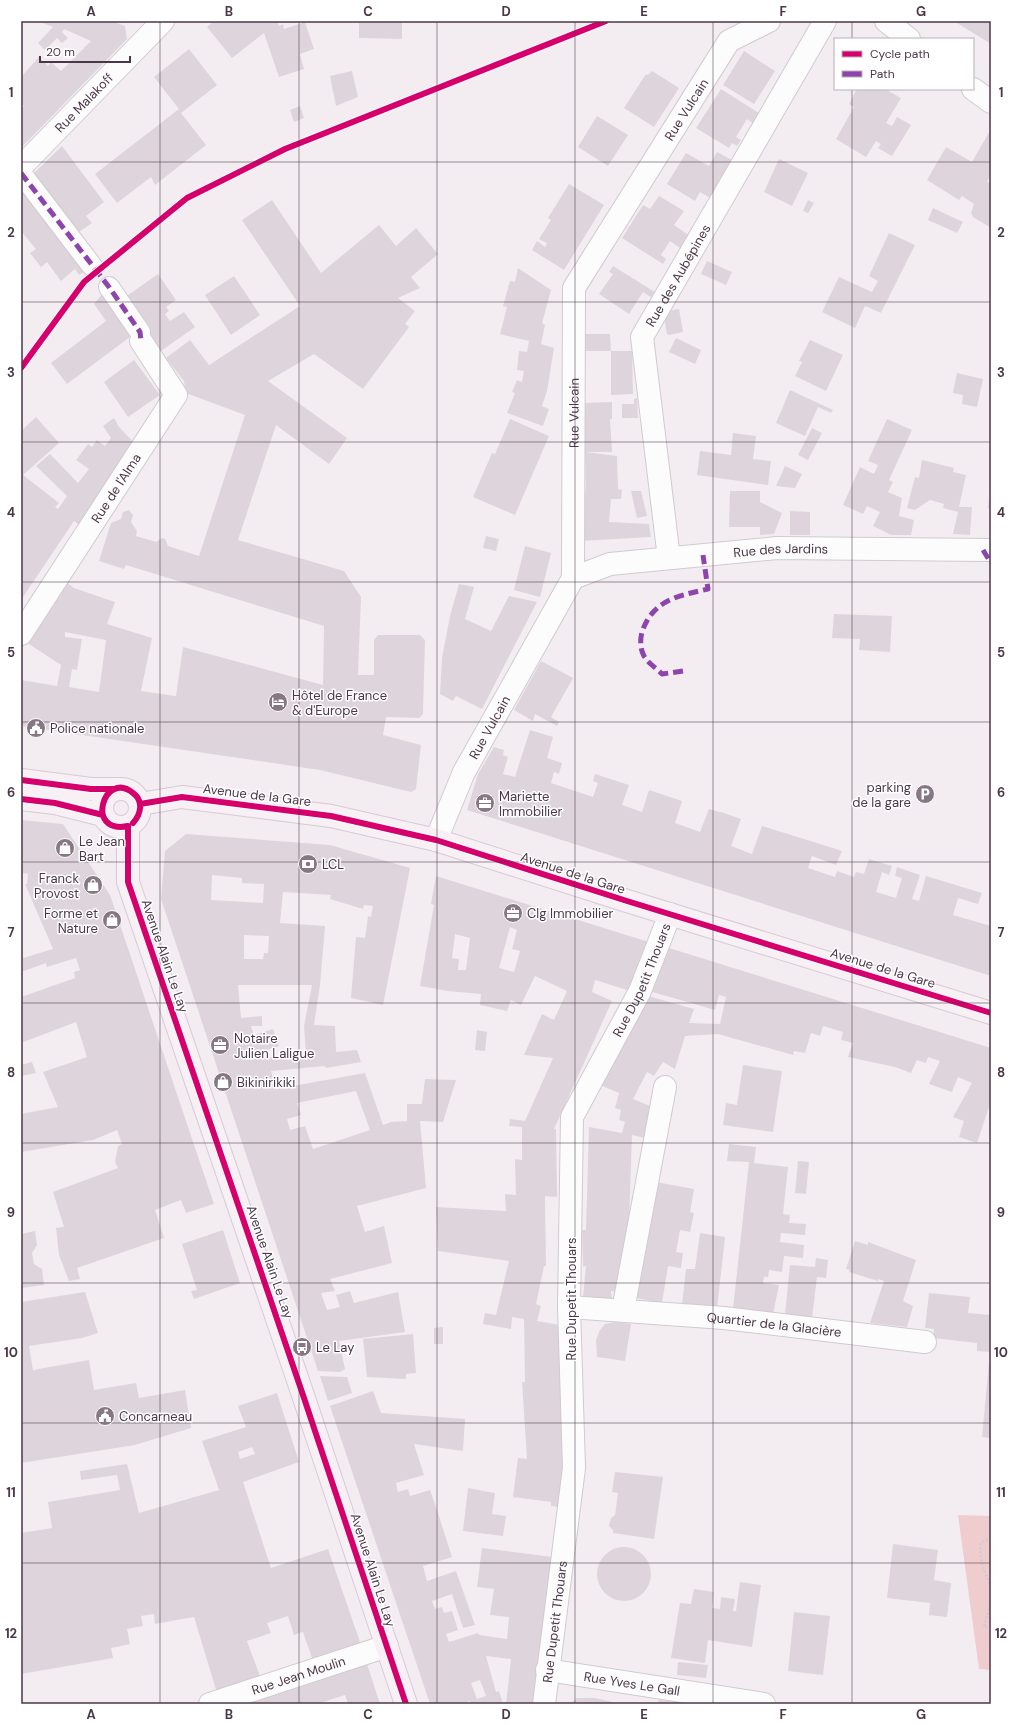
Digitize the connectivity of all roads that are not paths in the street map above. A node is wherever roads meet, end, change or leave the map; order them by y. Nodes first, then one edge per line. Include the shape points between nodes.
1 (163, 21) edge
2 (769, 21) edge
3 (825, 21) edge
4 (886, 21) edge
5 (908, 38) edge
6 (974, 90) edge
7 (991, 102) edge
8 (21, 167) edge
9 (21, 173) edge
10 (92, 266) dead end
11 (110, 287) dead end
12 (141, 337) joint
13 (991, 550) edge
14 (669, 558) junction
15 (573, 578) junction
16 (21, 634) edge
17 (21, 780) edge
18 (119, 788) junction
19 (21, 799) edge
20 (140, 804) junction
21 (103, 815) junction
22 (128, 826) junction
23 (436, 840) junction
24 (670, 914) junction
25 (991, 1013) edge
26 (665, 1087) dead end
27 (569, 1307) junction
28 (623, 1310) junction
29 (924, 1342) dead end
30 (387, 1646) junction
31 (547, 1670) junction
32 (210, 1704) edge
33 (406, 1704) edge
34 (544, 1704) edge
35 (764, 1704) edge

1 - 8 street, Rue Malakoff
2 - 15 street, Rue Vulcain via 729,40 574,288
3 - 14 street, Rue des Aubépines via 642,337
4 - 5 street
6 - 7 street
9 - 10 street
11 - 12 street
12 - 16 street, Rue de l'Alma via 176,395
13 - 14 street, Rue des Jardins via 777,548
14 - 15 street, Rue des Jardins via 610,564
15 - 23 street, Rue Vulcain via 464,772
17 - 18 main road via 91,789
18 - 20 main road via 130,790
18 - 21 main road via 104,798
19 - 21 main road via 55,803
20 - 22 main road via 138,817
20 - 23 main road, Avenue de la Gare via 182,797 331,816
21 - 22 main road via 110,824
22 - 30 main road, Avenue Alain Le Lay via 128,882
23 - 24 main road, Avenue de la Gare
24 - 25 main road, Avenue de la Gare
24 - 27 street, Rue Dupetit Thouars via 640,991 572,1117
26 - 28 street
27 - 28 street, Quartier de la Glacière
27 - 31 street, Rue Dupetit Thouars via 574,1468
28 - 29 street, Quartier de la Glacière via 724,1318
30 - 32 street, Rue Jean Moulin
30 - 33 main road, Avenue Alain Le Lay
31 - 34 street, Rue Dupetit Thouars
31 - 35 street, Rue Yves Le Gall

